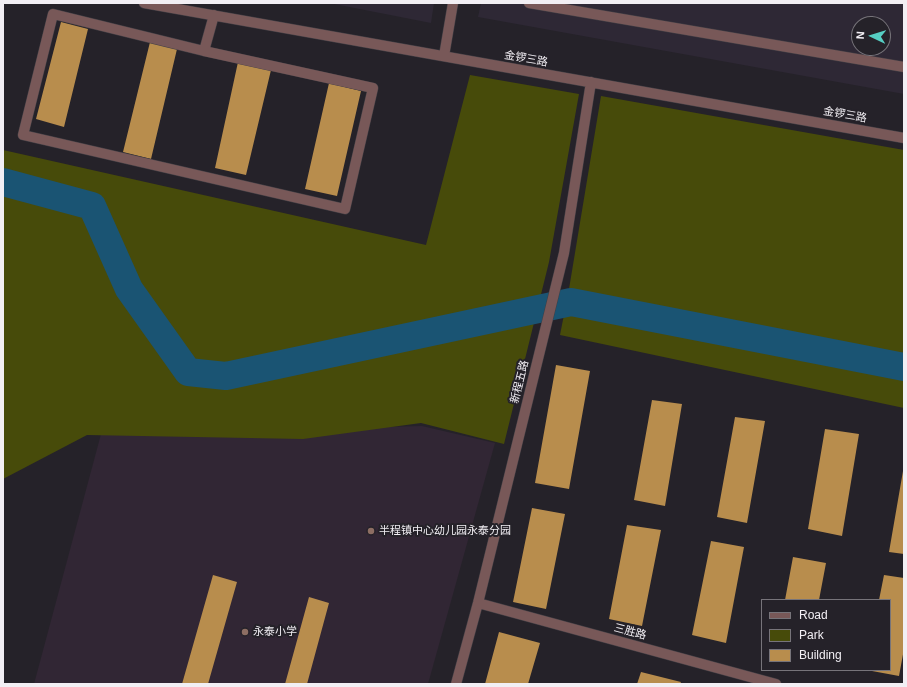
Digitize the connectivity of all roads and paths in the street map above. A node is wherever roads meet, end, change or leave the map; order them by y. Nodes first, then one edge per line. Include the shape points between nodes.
1 (144, 3) edge
2 (454, 3) edge
3 (529, 3) edge
4 (214, 15) junction
5 (204, 51) junction
6 (444, 56) junction
7 (904, 68) edge
8 (591, 82) junction
9 (904, 138) edge
10 (478, 603) junction
11 (456, 684) edge
12 (776, 684) edge

1 - 4 street, 金锣三路
2 - 6 street
3 - 7 street
4 - 5 street
4 - 6 street, 金锣三路
5 - 5 street via 53,14 23,135 345,209 373,88
6 - 8 street, 金锣三路
8 - 9 street, 金锣三路
8 - 10 street, 新程五路 via 564,253
10 - 11 street, 新程五路
10 - 12 street, 三胜路

